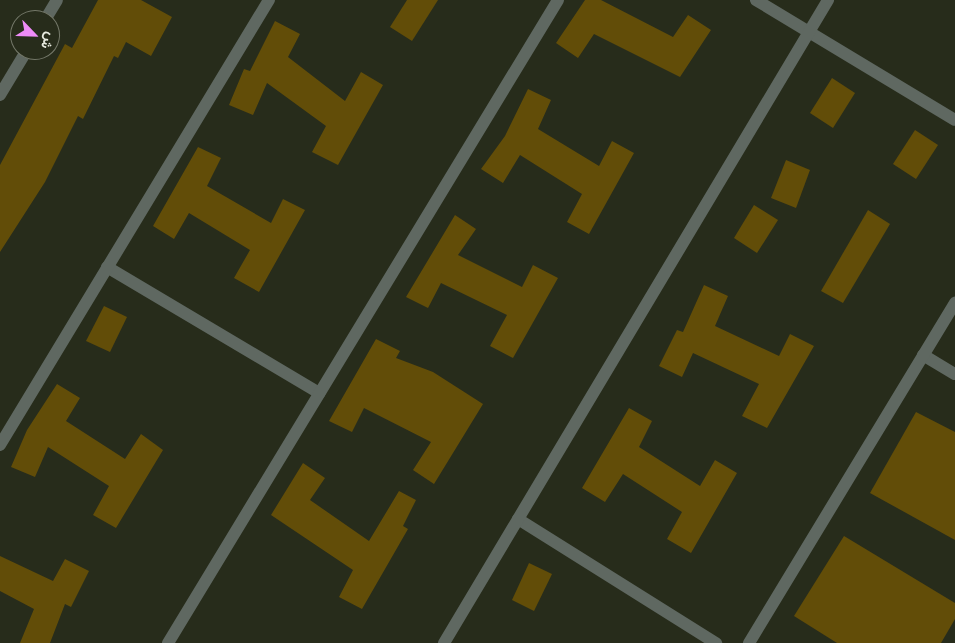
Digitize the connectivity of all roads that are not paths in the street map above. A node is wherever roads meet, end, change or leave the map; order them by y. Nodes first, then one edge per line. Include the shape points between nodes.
1 (268, 0) edge
2 (558, 0) edge
3 (756, 0) edge
4 (828, 0) edge
5 (809, 32) junction
6 (21, 60) edge
7 (0, 95) edge
8 (955, 120) edge
9 (107, 267) junction
10 (955, 303) edge
11 (924, 355) junction
12 (955, 374) edge
13 (320, 393) junction
14 (0, 446) edge
15 (518, 519) junction
16 (168, 643) edge
17 (444, 643) edge
18 (716, 643) edge
19 (750, 643) edge

1 - 9 street
2 - 13 street
3 - 5 street
4 - 5 street
5 - 8 street
5 - 15 street
6 - 7 street
9 - 13 street
9 - 14 street
10 - 11 street
11 - 12 street
11 - 19 street
13 - 16 street
15 - 17 street
15 - 18 street

